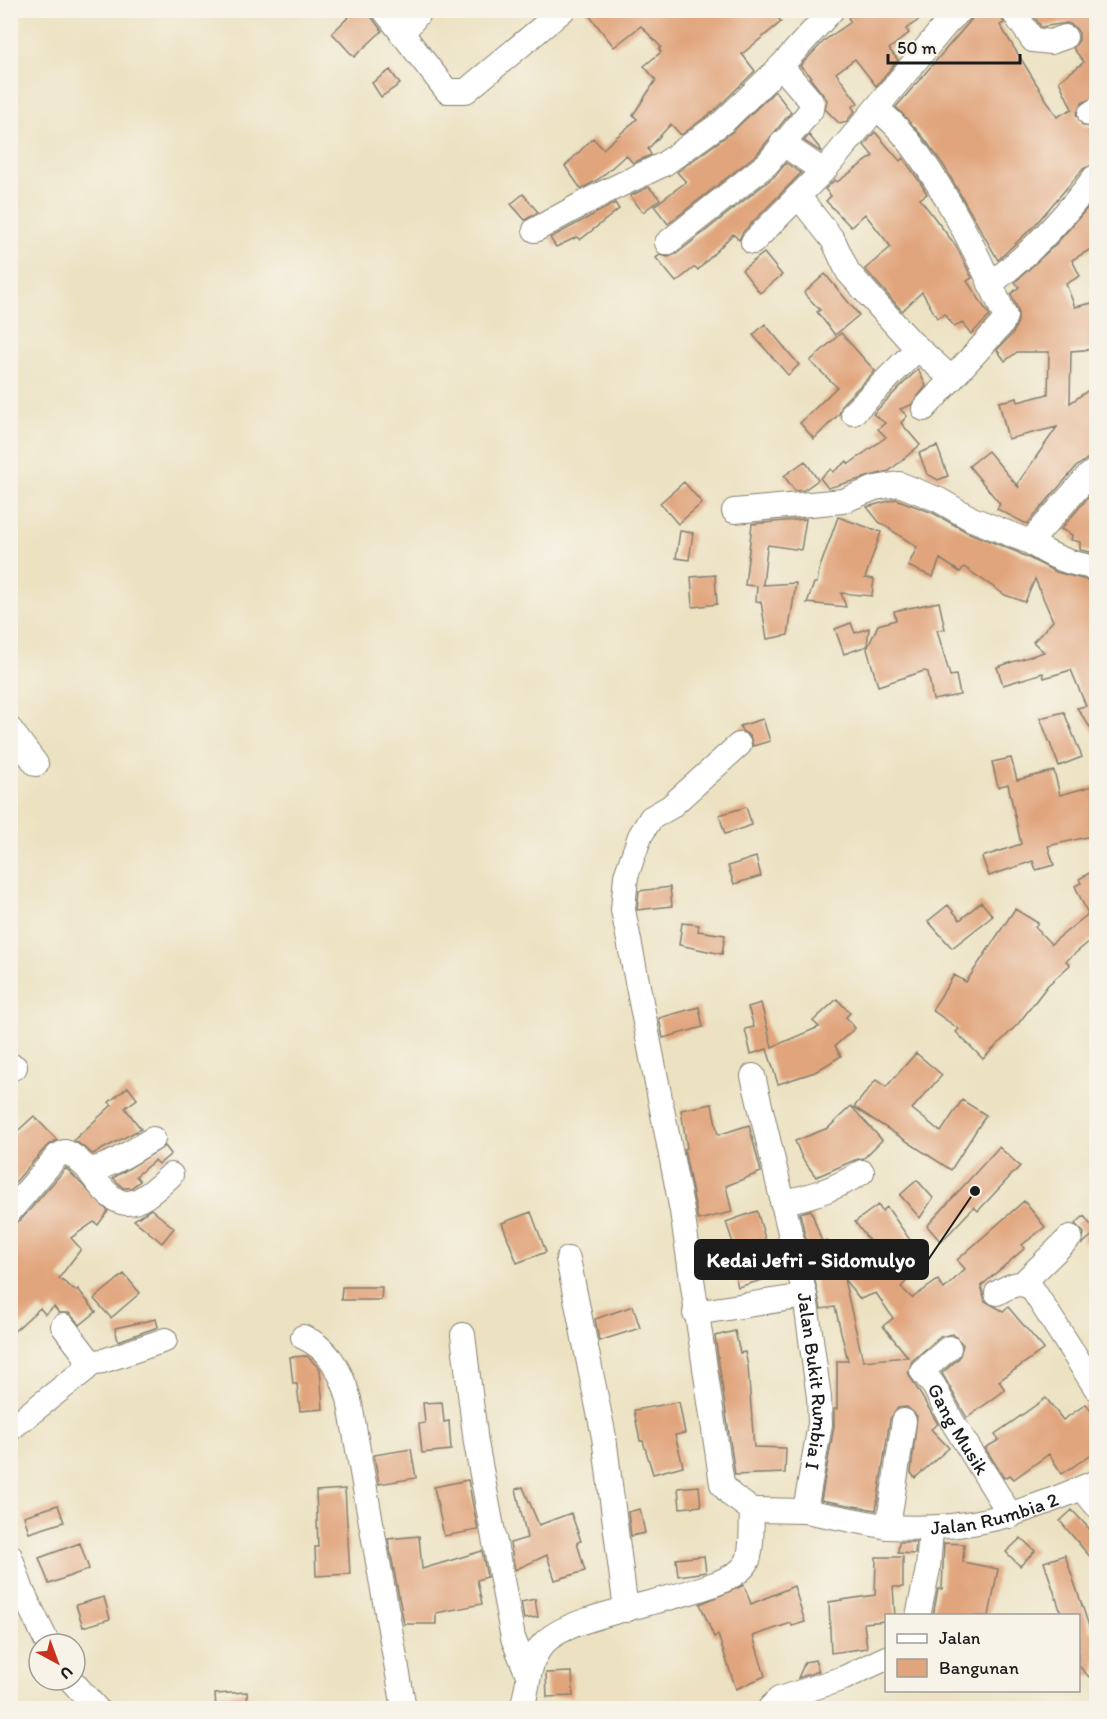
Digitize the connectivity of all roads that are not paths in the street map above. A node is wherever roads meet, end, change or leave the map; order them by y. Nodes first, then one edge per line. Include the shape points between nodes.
1 (384, 10) edge
2 (421, 10) edge
3 (563, 10) edge
4 (832, 10) edge
5 (961, 10) edge
6 (1012, 10) edge
7 (402, 34) junction
8 (1065, 37) dead end
9 (781, 66) junction
10 (876, 109) junction
11 (782, 143) junction
12 (823, 171) junction
13 (1094, 178) dead end
14 (798, 196) junction
15 (535, 230) dead end
16 (753, 242) dead end
17 (667, 243) dead end
18 (990, 284) junction
19 (918, 348) junction
20 (952, 379) junction
21 (924, 409) dead end
22 (853, 413) dead end
23 (1096, 470) edge
24 (734, 511) dead end
25 (1030, 542) junction
26 (1096, 567) edge
27 (10, 729) edge
28 (739, 745) dead end
29 (36, 764) dead end
30 (753, 1076) dead end
31 (153, 1139) dead end
32 (87, 1168) junction
33 (862, 1172) dead end
34 (171, 1175) dead end
35 (782, 1202) junction
36 (10, 1211) edge
37 (1070, 1237) dead end
38 (568, 1259) dead end
39 (1023, 1283) junction
40 (996, 1293) dead end
41 (805, 1296) junction
42 (695, 1313) junction
43 (63, 1326) dead end
44 (463, 1335) dead end
45 (303, 1338) dead end
46 (165, 1340) dead end
47 (949, 1348) dead end
48 (87, 1364) junction
49 (1096, 1388) edge
50 (903, 1421) dead end
51 (10, 1429) edge
52 (1092, 1492) edge
53 (752, 1510) junction
54 (805, 1511) junction
55 (1011, 1516) junction
56 (888, 1527) junction
57 (931, 1530) junction
58 (10, 1556) edge
59 (626, 1610) junction
60 (918, 1614) edge
61 (42, 1632) edge
62 (885, 1658) edge
63 (528, 1675) junction
64 (82, 1692) edge
65 (96, 1708) edge
66 (404, 1708) edge
67 (522, 1708) edge
68 (770, 1708) edge

1 - 7 street
2 - 7 street
3 - 7 street via 495,70 457,93 447,91
4 - 9 street
5 - 10 street
6 - 8 street via 1033,40 1051,42
9 - 11 street via 811,101 812,110
9 - 15 street via 724,121 664,164
10 - 12 street
10 - 18 street via 888,117 936,180
11 - 12 street
11 - 17 street via 767,164
12 - 14 street
13 - 18 street via 1070,210 1013,267
14 - 16 street
14 - 19 street via 833,240 848,272
18 - 20 street via 1005,316 1002,324
19 - 20 street
19 - 22 street
20 - 21 street
23 - 25 street
24 - 25 street via 843,501 875,488 899,484
25 - 26 street via 1079,566
27 - 29 street
28 - 42 street via 670,807 651,818 626,876 623,910 682,1211
30 - 35 street, Jalan Bukit Rumbia I
31 - 32 street via 100,1169
32 - 34 street via 101,1189 119,1203 133,1203 150,1196
32 - 36 street via 64,1152
33 - 35 street via 814,1195
35 - 41 street, Jalan Bukit Rumbia I
37 - 39 street
38 - 59 street via 604,1437
39 - 40 street
39 - 49 street via 1031,1287
41 - 42 street
41 - 54 street, Jalan Bukit Rumbia I via 820,1425
42 - 53 street via 722,1484
43 - 48 street via 86,1356
44 - 63 street via 477,1443 513,1638
45 - 66 street via 315,1342 329,1357 350,1399
46 - 48 street
47 - 55 street, Gang Musik via 922,1371
48 - 51 street via 86,1369
50 - 56 street
52 - 55 street, Jalan Rumbia 2
53 - 54 street, Jalan Rumbia 2
53 - 59 street via 748,1559 741,1571 668,1599
54 - 56 street, Jalan Rumbia 2
55 - 57 street, Jalan Rumbia 2
56 - 57 street, Jalan Rumbia 2
57 - 60 street
58 - 61 street
59 - 63 street via 558,1631 542,1645
62 - 68 street via 844,1678 779,1699
63 - 67 street
64 - 65 street

